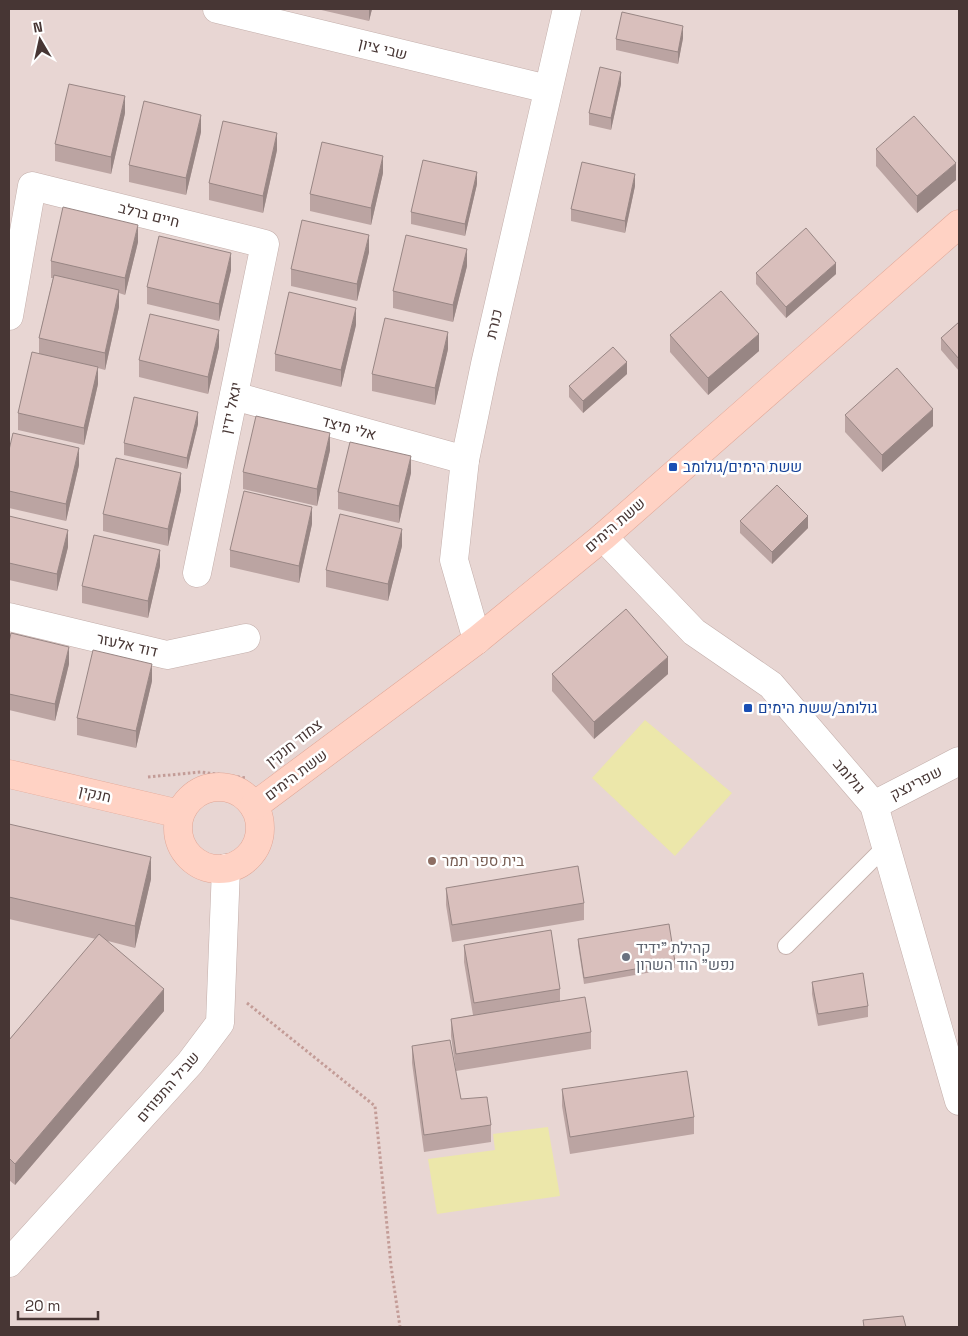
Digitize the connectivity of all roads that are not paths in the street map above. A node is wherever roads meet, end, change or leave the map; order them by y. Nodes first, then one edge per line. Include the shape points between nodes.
1 (217, 9) edge
2 (567, 9) edge
3 (548, 90) junction
4 (959, 224) edge
5 (265, 244) joint
6 (9, 316) edge
7 (234, 396) junction
8 (465, 460) junction
9 (602, 537) junction
10 (197, 573) dead end
11 (9, 617) edge
12 (246, 638) dead end
13 (477, 640) junction
14 (959, 761) edge
15 (9, 774) edge
16 (874, 805) junction
17 (254, 806) junction
18 (180, 814) junction
19 (886, 846) junction
20 (226, 868) junction
21 (786, 946) dead end
22 (959, 1101) edge
23 (9, 1263) edge

1 - 3 street, שבי ציון
2 - 3 street, כנרת
3 - 8 street, כנרת
4 - 9 street, ששת הימים
5 - 6 street, חיים ברלב via 32,186
5 - 7 street, יגאל ידין
7 - 8 street, אלי מיצד
7 - 10 street, יגאל ידין
8 - 13 street, כנרת via 454,560
9 - 13 street, ששת הימים
9 - 16 street, גולומב via 694,632 771,685
11 - 12 street, דוד אלעזר via 167,655
13 - 17 street, ששת הימים
14 - 16 street, שפרינצק
15 - 18 street, חנקין
16 - 19 street, גולומב
17 - 18 street via 232,789 214,787 189,799
17 - 20 street via 260,829 257,843 251,854 240,863
18 - 20 street via 180,842 187,853 197,863 211,868
19 - 21 lane
19 - 22 street, גולומב
20 - 23 street, שביל התפוזים via 220,1023 195,1057

